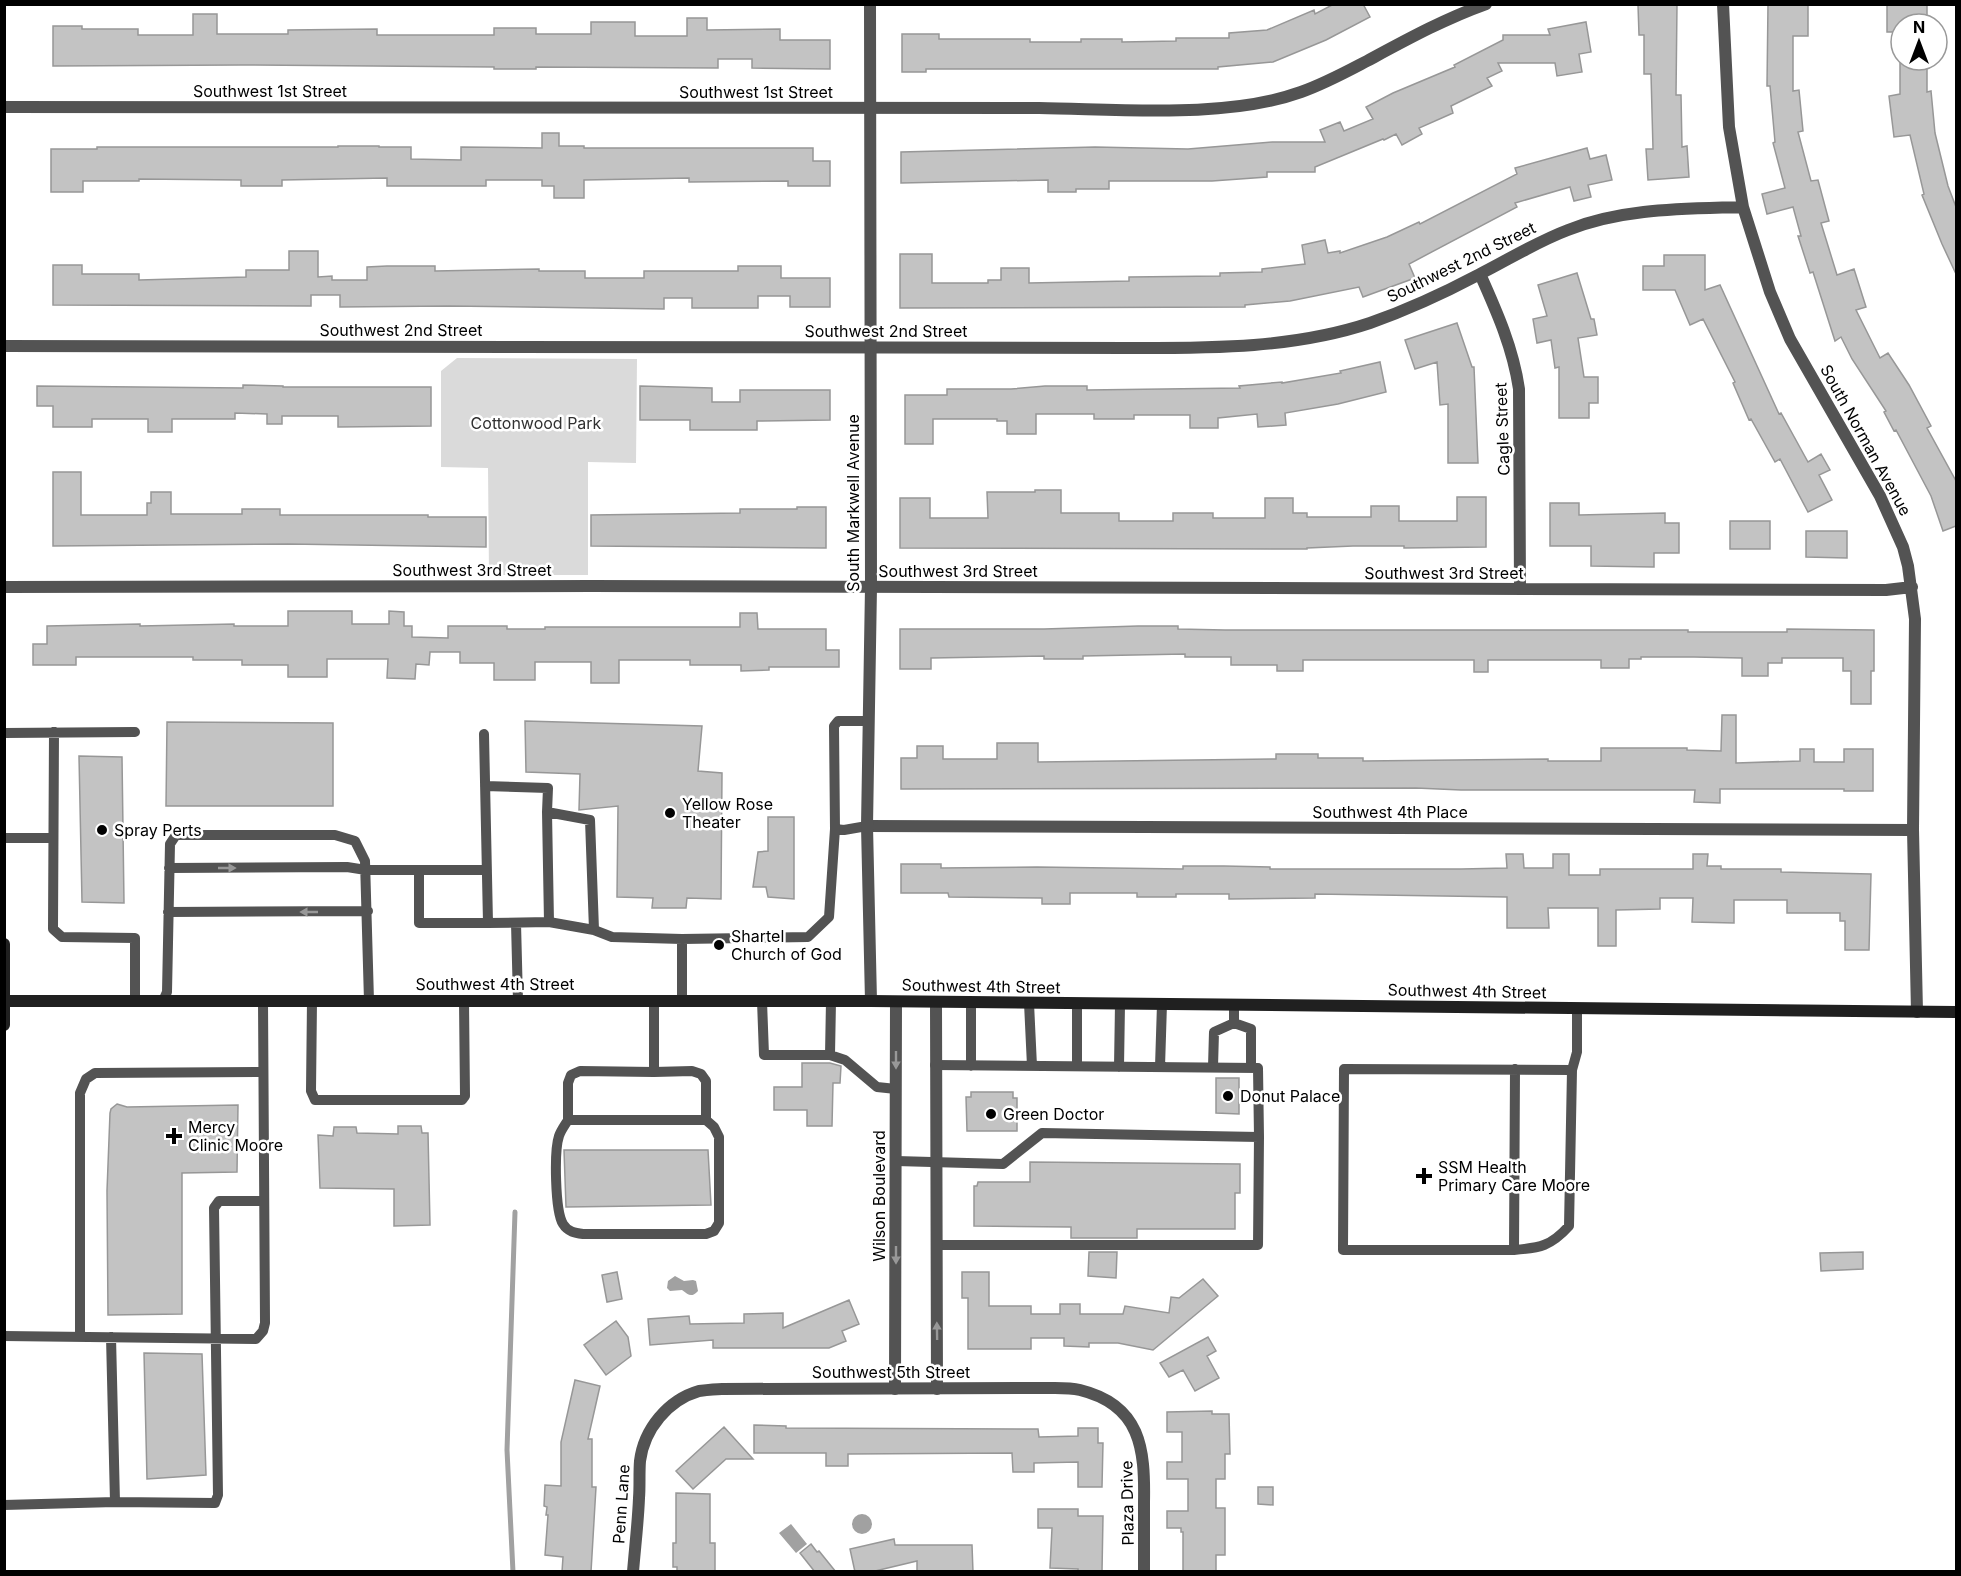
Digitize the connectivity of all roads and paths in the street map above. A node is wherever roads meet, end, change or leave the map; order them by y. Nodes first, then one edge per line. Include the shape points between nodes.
1 (870, 4) edge
2 (1486, 4) edge
3 (1723, 4) edge
4 (4, 107) edge
5 (869, 109) junction
6 (1743, 207) junction
7 (1480, 274) junction
8 (4, 346) edge
9 (869, 348) junction
10 (4, 587) edge
11 (871, 587) junction
12 (1912, 587) junction
13 (1520, 589) junction
14 (869, 721) junction
15 (54, 732) junction
16 (135, 732) dead end
17 (4, 733) edge
18 (484, 734) dead end
19 (485, 786) junction
20 (547, 812) junction
21 (867, 826) junction
22 (835, 830) junction
23 (1913, 830) junction
24 (4, 838) edge
25 (54, 838) junction
26 (169, 868) junction
27 (366, 870) junction
28 (419, 870) junction
29 (487, 870) junction
30 (368, 911) junction
31 (168, 912) junction
32 (549, 922) junction
33 (488, 923) junction
34 (516, 923) junction
35 (594, 930) junction
36 (682, 939) junction
37 (4, 944) edge
38 (135, 1000) junction
39 (163, 1000) junction
40 (263, 1000) junction
41 (312, 1000) junction
42 (369, 1000) junction
43 (464, 1000) junction
44 (5, 1001) edge
45 (518, 1001) junction
46 (654, 1001) junction
47 (682, 1001) junction
48 (762, 1001) junction
49 (831, 1001) junction
50 (871, 1001) junction
51 (896, 1002) junction
52 (936, 1002) junction
53 (971, 1002) junction
54 (1029, 1003) junction
55 (1077, 1004) junction
56 (1120, 1004) junction
57 (1162, 1004) junction
58 (1234, 1005) junction
59 (1577, 1009) junction
60 (1917, 1012) junction
61 (1956, 1012) edge
62 (1234, 1023) junction
63 (4, 1025) edge
64 (830, 1055) junction
65 (935, 1065) junction
66 (971, 1065) junction
67 (1032, 1066) junction
68 (1077, 1066) junction
69 (1119, 1067) junction
70 (1160, 1067) junction
71 (1213, 1067) junction
72 (1251, 1068) junction
73 (1515, 1070) junction
74 (1572, 1070) junction
75 (263, 1072) junction
76 (654, 1072) junction
77 (896, 1089) junction
78 (568, 1120) junction
79 (706, 1120) junction
80 (1259, 1137) junction
81 (896, 1161) junction
82 (935, 1161) junction
83 (264, 1201) junction
84 (936, 1245) junction
85 (1514, 1250) junction
86 (4, 1336) edge
87 (80, 1337) junction
88 (111, 1337) junction
89 (215, 1339) junction
90 (895, 1389) junction
91 (938, 1389) junction
92 (1116, 1407) joint
93 (667, 1409) joint
94 (115, 1502) junction
95 (4, 1504) edge
96 (633, 1572) edge
97 (1144, 1572) edge

1 - 5 street, South Markwell Avenue
2 - 5 street, Southwest 1st Street via 1329,80 1270,101 1167,110
3 - 6 street, South Norman Avenue via 1728,127
4 - 5 street, Southwest 1st Street
5 - 9 street, South Markwell Avenue
6 - 7 street, Southwest 2nd Street via 1667,209 1600,220 1531,246
6 - 12 street, South Norman Avenue via 1770,292 1790,339 1880,496 1903,547
7 - 9 street, Southwest 2nd Street via 1369,323 1282,342 1191,348
7 - 13 street, Cagle Street via 1505,332 1519,389
8 - 9 street, Southwest 2nd Street
9 - 11 street, South Markwell Avenue
10 - 11 street, Southwest 3rd Street
11 - 13 street, Southwest 3rd Street
11 - 14 street, South Markwell Avenue
12 - 13 street, Southwest 3rd Street
12 - 23 street, South Norman Avenue
14 - 21 street, South Markwell Avenue
14 - 22 lane via 835,722
15 - 16 lane
15 - 17 lane
15 - 25 lane
18 - 19 lane
19 - 20 lane via 548,788
19 - 29 lane
20 - 32 lane
20 - 35 lane via 590,819
21 - 22 lane
21 - 23 street, Southwest 4th Place
21 - 50 street, South Markwell Avenue
22 - 36 lane via 829,917 808,937
23 - 60 street, South Norman Avenue
24 - 25 lane
25 - 38 lane via 53,929 62,937 135,938
26 -> 27 lane
26 - 27 lane via 170,844 176,835 335,835 355,842
26 - 31 lane
27 - 28 lane
27 - 30 lane
28 - 29 lane
28 - 33 lane via 419,923
29 - 33 lane
30 -> 31 lane
30 - 42 lane
31 - 39 lane via 167,992
32 - 34 lane
32 - 35 lane
33 - 34 lane
34 - 45 lane
35 - 36 lane via 612,937
36 - 47 lane
37 - 44 main road
38 - 39 main road, Southwest 4th Street
38 - 44 main road, Southwest 4th Street
39 - 40 main road, Southwest 4th Street
40 - 41 main road, Southwest 4th Street
40 - 75 lane
41 - 42 main road, Southwest 4th Street
41 - 43 lane via 311,1091 315,1100 462,1100
42 - 43 main road, Southwest 4th Street
43 - 45 main road, Southwest 4th Street
44 - 63 main road
45 - 46 main road, Southwest 4th Street
46 - 47 main road, Southwest 4th Street
46 - 76 lane
47 - 48 main road, Southwest 4th Street
48 - 49 main road, Southwest 4th Street
48 - 64 lane via 764,1055
49 - 50 main road, Southwest 4th Street
49 - 64 lane
50 - 51 main road, Southwest 4th Street
51 - 52 main road, Southwest 4th Street
51 -> 77 street, Wilson Boulevard
52 - 53 main road, Southwest 4th Street
52 - 65 street
53 - 54 main road, Southwest 4th Street
53 - 66 lane
54 - 55 main road, Southwest 4th Street
54 - 67 lane
55 - 56 main road, Southwest 4th Street
55 - 68 lane
56 - 57 main road, Southwest 4th Street
56 - 69 lane
57 - 58 main road, Southwest 4th Street
57 - 70 lane
58 - 59 main road, Southwest 4th Street
58 - 62 lane
59 - 60 main road, Southwest 4th Street
59 - 74 lane via 1577,1052
60 - 61 main road, Southwest 4th Street
62 - 71 lane via 1214,1032
62 - 72 lane via 1251,1029
64 - 77 lane via 845,1060 877,1087
65 - 66 lane
65 - 82 street
66 - 67 lane
67 - 68 lane
68 - 69 lane
69 - 70 lane
70 - 71 lane
71 - 72 lane
72 - 80 lane via 1258,1068
73 - 74 lane
73 - 85 lane
73 - 85 lane via 1344,1070 1343,1250
74 - 85 lane via 1569,1226 1556,1240 1533,1249
75 - 83 lane
75 - 87 lane via 95,1073 86,1079 80,1093
76 - 78 lane via 580,1071 572,1075 568,1083
76 - 79 lane via 701,1074 706,1081
77 - 81 street, Wilson Boulevard
78 - 79 lane
78 - 79 lane via 557,1149 557,1208 571,1232 706,1234 719,1223 719,1137
80 - 82 lane via 1042,1133 1003,1164
80 - 84 lane via 1258,1245
81 - 82 lane
81 -> 90 street, Wilson Boulevard
82 - 84 street
83 - 89 lane via 263,1331 256,1339
83 - 89 lane via 219,1202 214,1208
91 -> 84 street
86 - 87 lane
87 - 88 lane
88 - 89 lane
88 - 94 lane
89 - 94 lane via 215,1503
90 - 91 street, Southwest 5th Street
90 - 93 street, Southwest 5th Street via 722,1389 700,1391
91 - 92 street, Southwest 5th Street via 1077,1389
92 - 97 street, Plaza Drive via 1125,1415 1142,1448
93 - 96 street, Penn Lane via 649,1434 640,1459
94 - 95 lane

